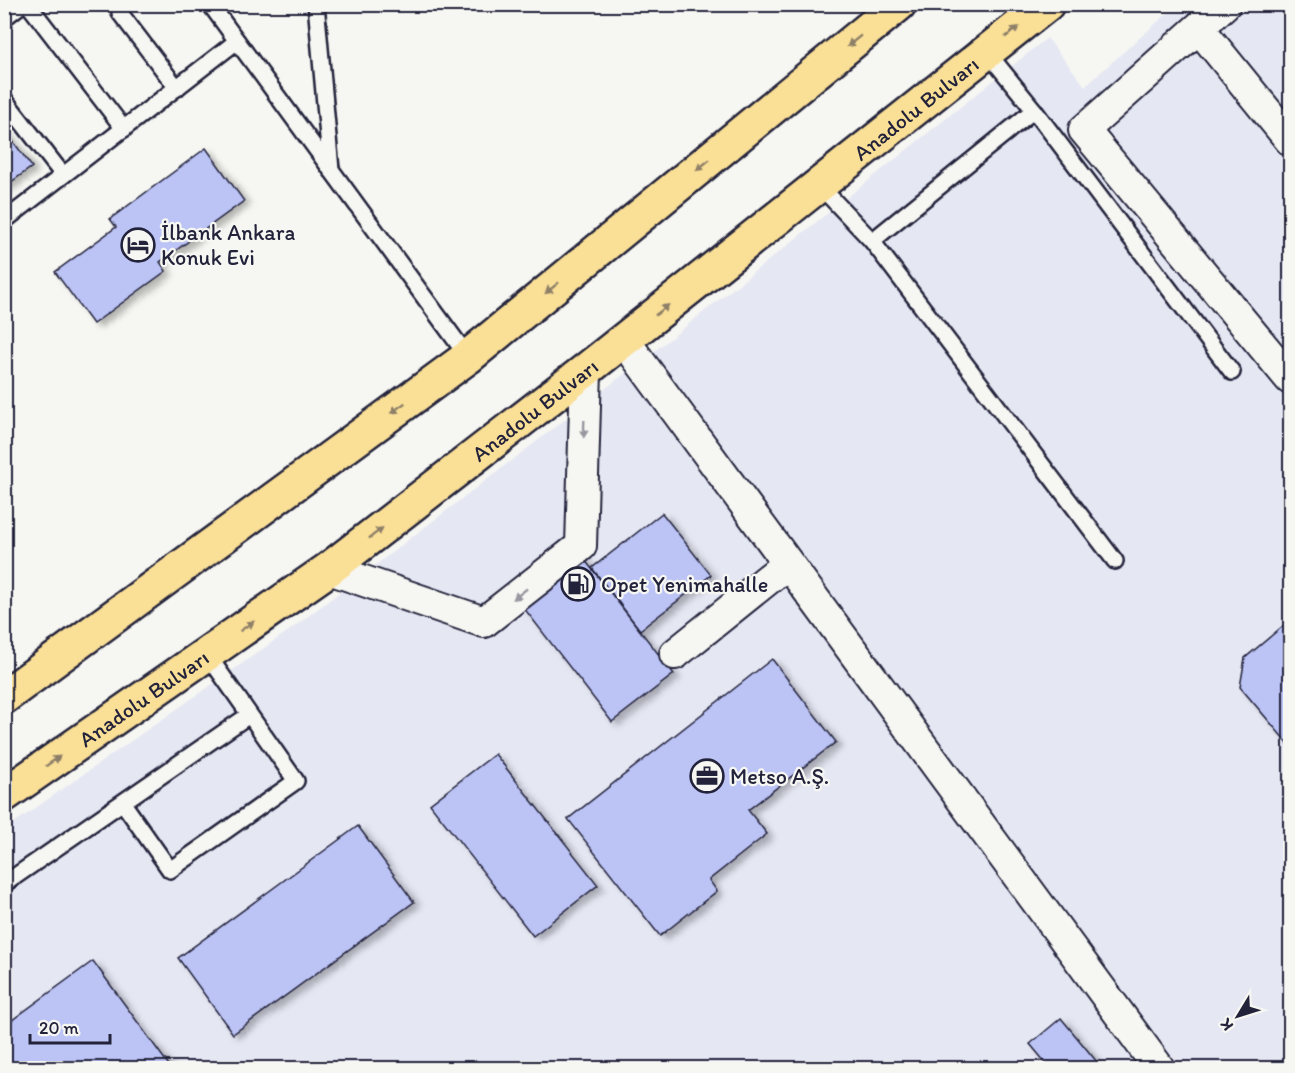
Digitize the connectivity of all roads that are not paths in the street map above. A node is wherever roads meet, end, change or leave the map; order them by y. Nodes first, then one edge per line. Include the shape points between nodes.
1 (22, 4) edge
2 (28, 4) edge
3 (210, 4) edge
4 (316, 4) edge
5 (899, 4) edge
6 (1047, 4) edge
7 (1225, 4) edge
8 (120, 13) dead end
9 (4, 18) edge
10 (1199, 28) junction
11 (237, 41) junction
12 (987, 52) junction
13 (177, 87) junction
14 (4, 99) edge
15 (1034, 110) junction
16 (124, 129) junction
17 (1290, 140) edge
18 (331, 170) junction
19 (63, 175) junction
20 (819, 185) junction
21 (4, 221) edge
22 (872, 241) junction
23 (624, 340) junction
24 (468, 357) junction
25 (585, 370) junction
26 (1232, 372) dead end
27 (1290, 379) edge
28 (1115, 561) dead end
29 (787, 564) junction
30 (329, 569) junction
31 (207, 654) junction
32 (675, 654) dead end
33 (4, 697) edge
34 (249, 715) junction
35 (4, 795) edge
36 (123, 803) junction
37 (4, 884) edge
38 (1159, 1068) edge

1 - 9 lane
2 - 16 lane
3 - 11 lane
4 - 18 lane
5 -> 24 main road
12 -> 6 main road, Anadolu Bulvarı
7 - 10 street
8 - 13 lane
10 - 17 street
10 - 27 street via 1084,130
11 - 13 lane
11 - 18 lane
12 - 15 lane
12 - 20 main road, Anadolu Bulvarı
13 - 16 lane
14 - 19 lane
15 - 22 lane
15 - 26 lane
16 - 19 lane
18 - 24 lane
19 - 21 lane
20 - 22 lane
23 -> 20 main road, Anadolu Bulvarı
22 - 28 lane
23 - 25 main road, Anadolu Bulvarı
23 - 29 street
24 -> 33 main road
30 -> 25 main road, Anadolu Bulvarı
25 -> 30 street via 581,546 484,622
29 - 32 street
29 - 38 street
31 -> 30 main road, Anadolu Bulvarı
31 - 34 lane
35 -> 31 main road, Anadolu Bulvarı
34 - 36 lane
34 - 36 lane via 296,781 170,870
36 - 37 lane

